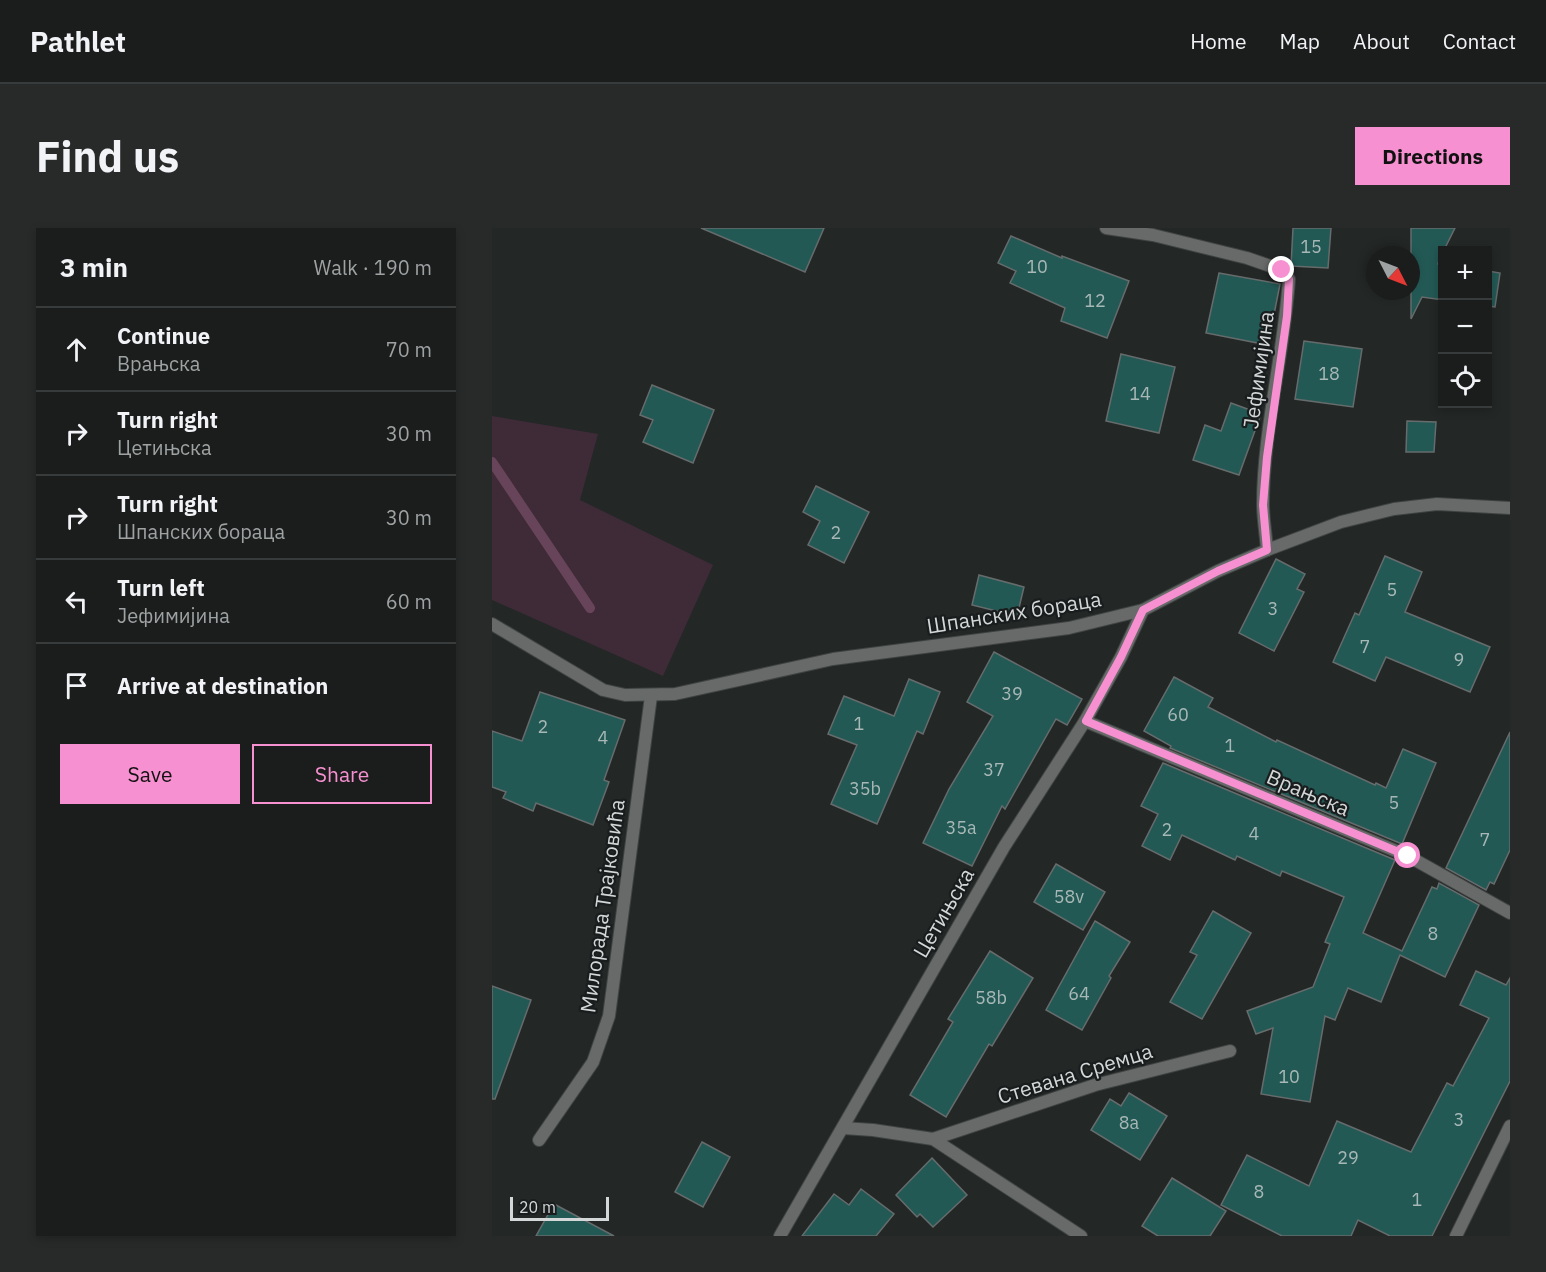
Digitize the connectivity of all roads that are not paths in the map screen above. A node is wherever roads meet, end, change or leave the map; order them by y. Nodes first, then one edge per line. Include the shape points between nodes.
1 (1106, 228) edge
2 (1510, 507) edge
3 (1267, 550) junction
4 (1143, 610) junction
5 (492, 624) edge
6 (651, 696) junction
7 (1086, 721) junction
8 (1510, 913) edge
9 (1230, 1051) dead end
10 (1510, 1126) edge
11 (843, 1128) junction
12 (933, 1139) junction
13 (539, 1140) dead end
14 (780, 1236) edge
15 (1081, 1236) edge
16 (1456, 1236) edge

1 - 3 street, Јефимијина via 1153,235 1246,258 1282,270 1289,279 1263,505
2 - 3 street, Шпанских бораца via 1437,504 1394,509 1341,522
3 - 4 street, Шпанских бораца
4 - 6 street, Шпанских бораца via 1069,628 833,659 726,685
4 - 7 street, Цетињска
5 - 6 street, Шпанских бораца via 603,690
6 - 13 street, Милорада Трајковића via 609,1016 593,1062
7 - 8 street, Врањска via 1408,856
7 - 11 street, Цетињска via 1004,847
9 - 12 street, Стевана Сремца via 1095,1085
10 - 16 street
11 - 12 street, Стевана Сремца
11 - 14 street, Цетињска
12 - 15 street, Стевана Сремца

